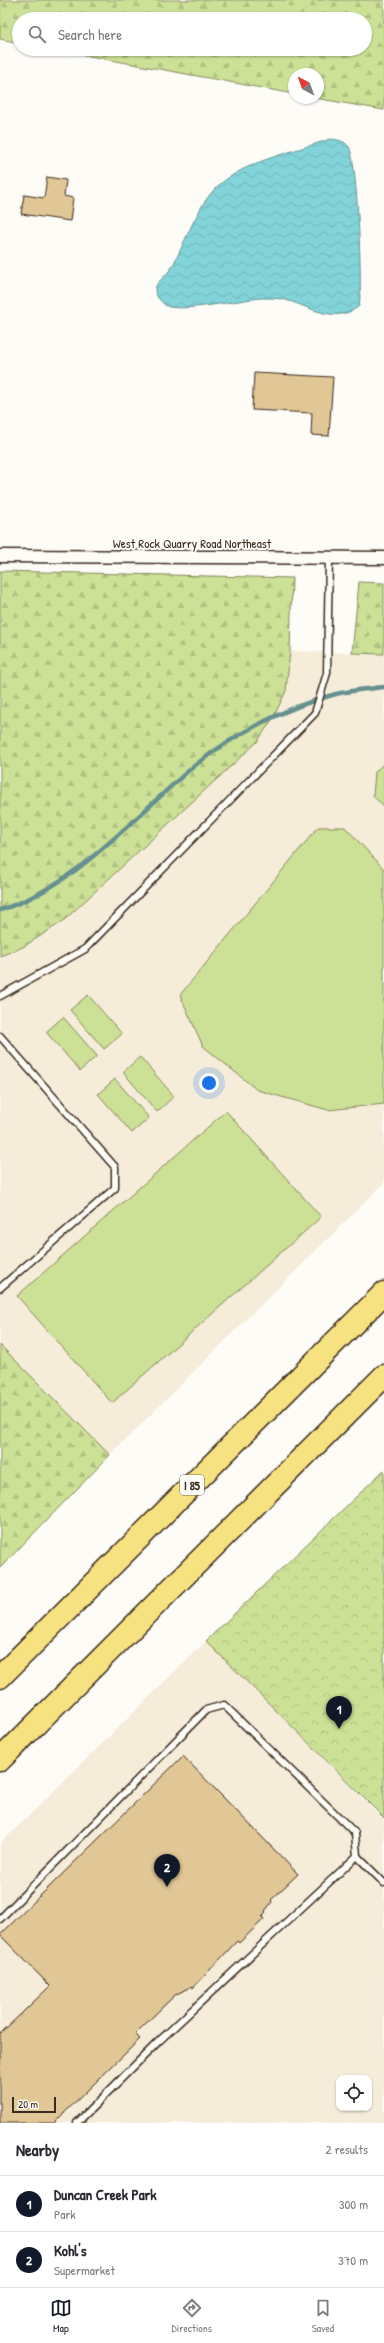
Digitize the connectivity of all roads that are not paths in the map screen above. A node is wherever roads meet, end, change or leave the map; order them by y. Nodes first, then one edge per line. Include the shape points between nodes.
1 (0, 556) edge
2 (330, 558) junction
3 (384, 558) edge
4 (0, 996) edge
5 (0, 1036) edge
6 (0, 1288) edge
7 (384, 1293) edge
8 (384, 1376) edge
9 (0, 1677) edge
10 (0, 1760) edge
11 (357, 1856) junction
12 (384, 1883) edge
13 (0, 1919) edge
14 (77, 2123) edge

1 - 2 street, West Rock Quarry Road Northeast
2 - 3 street, West Rock Quarry Road Northeast
2 - 4 lane via 327,673 315,713 85,948
5 - 6 lane via 115,1167 115,1188
7 - 9 highway, I 85
8 - 10 highway
11 - 12 lane
11 - 13 lane via 355,1833 224,1705 206,1710
11 - 14 lane via 158,2042

